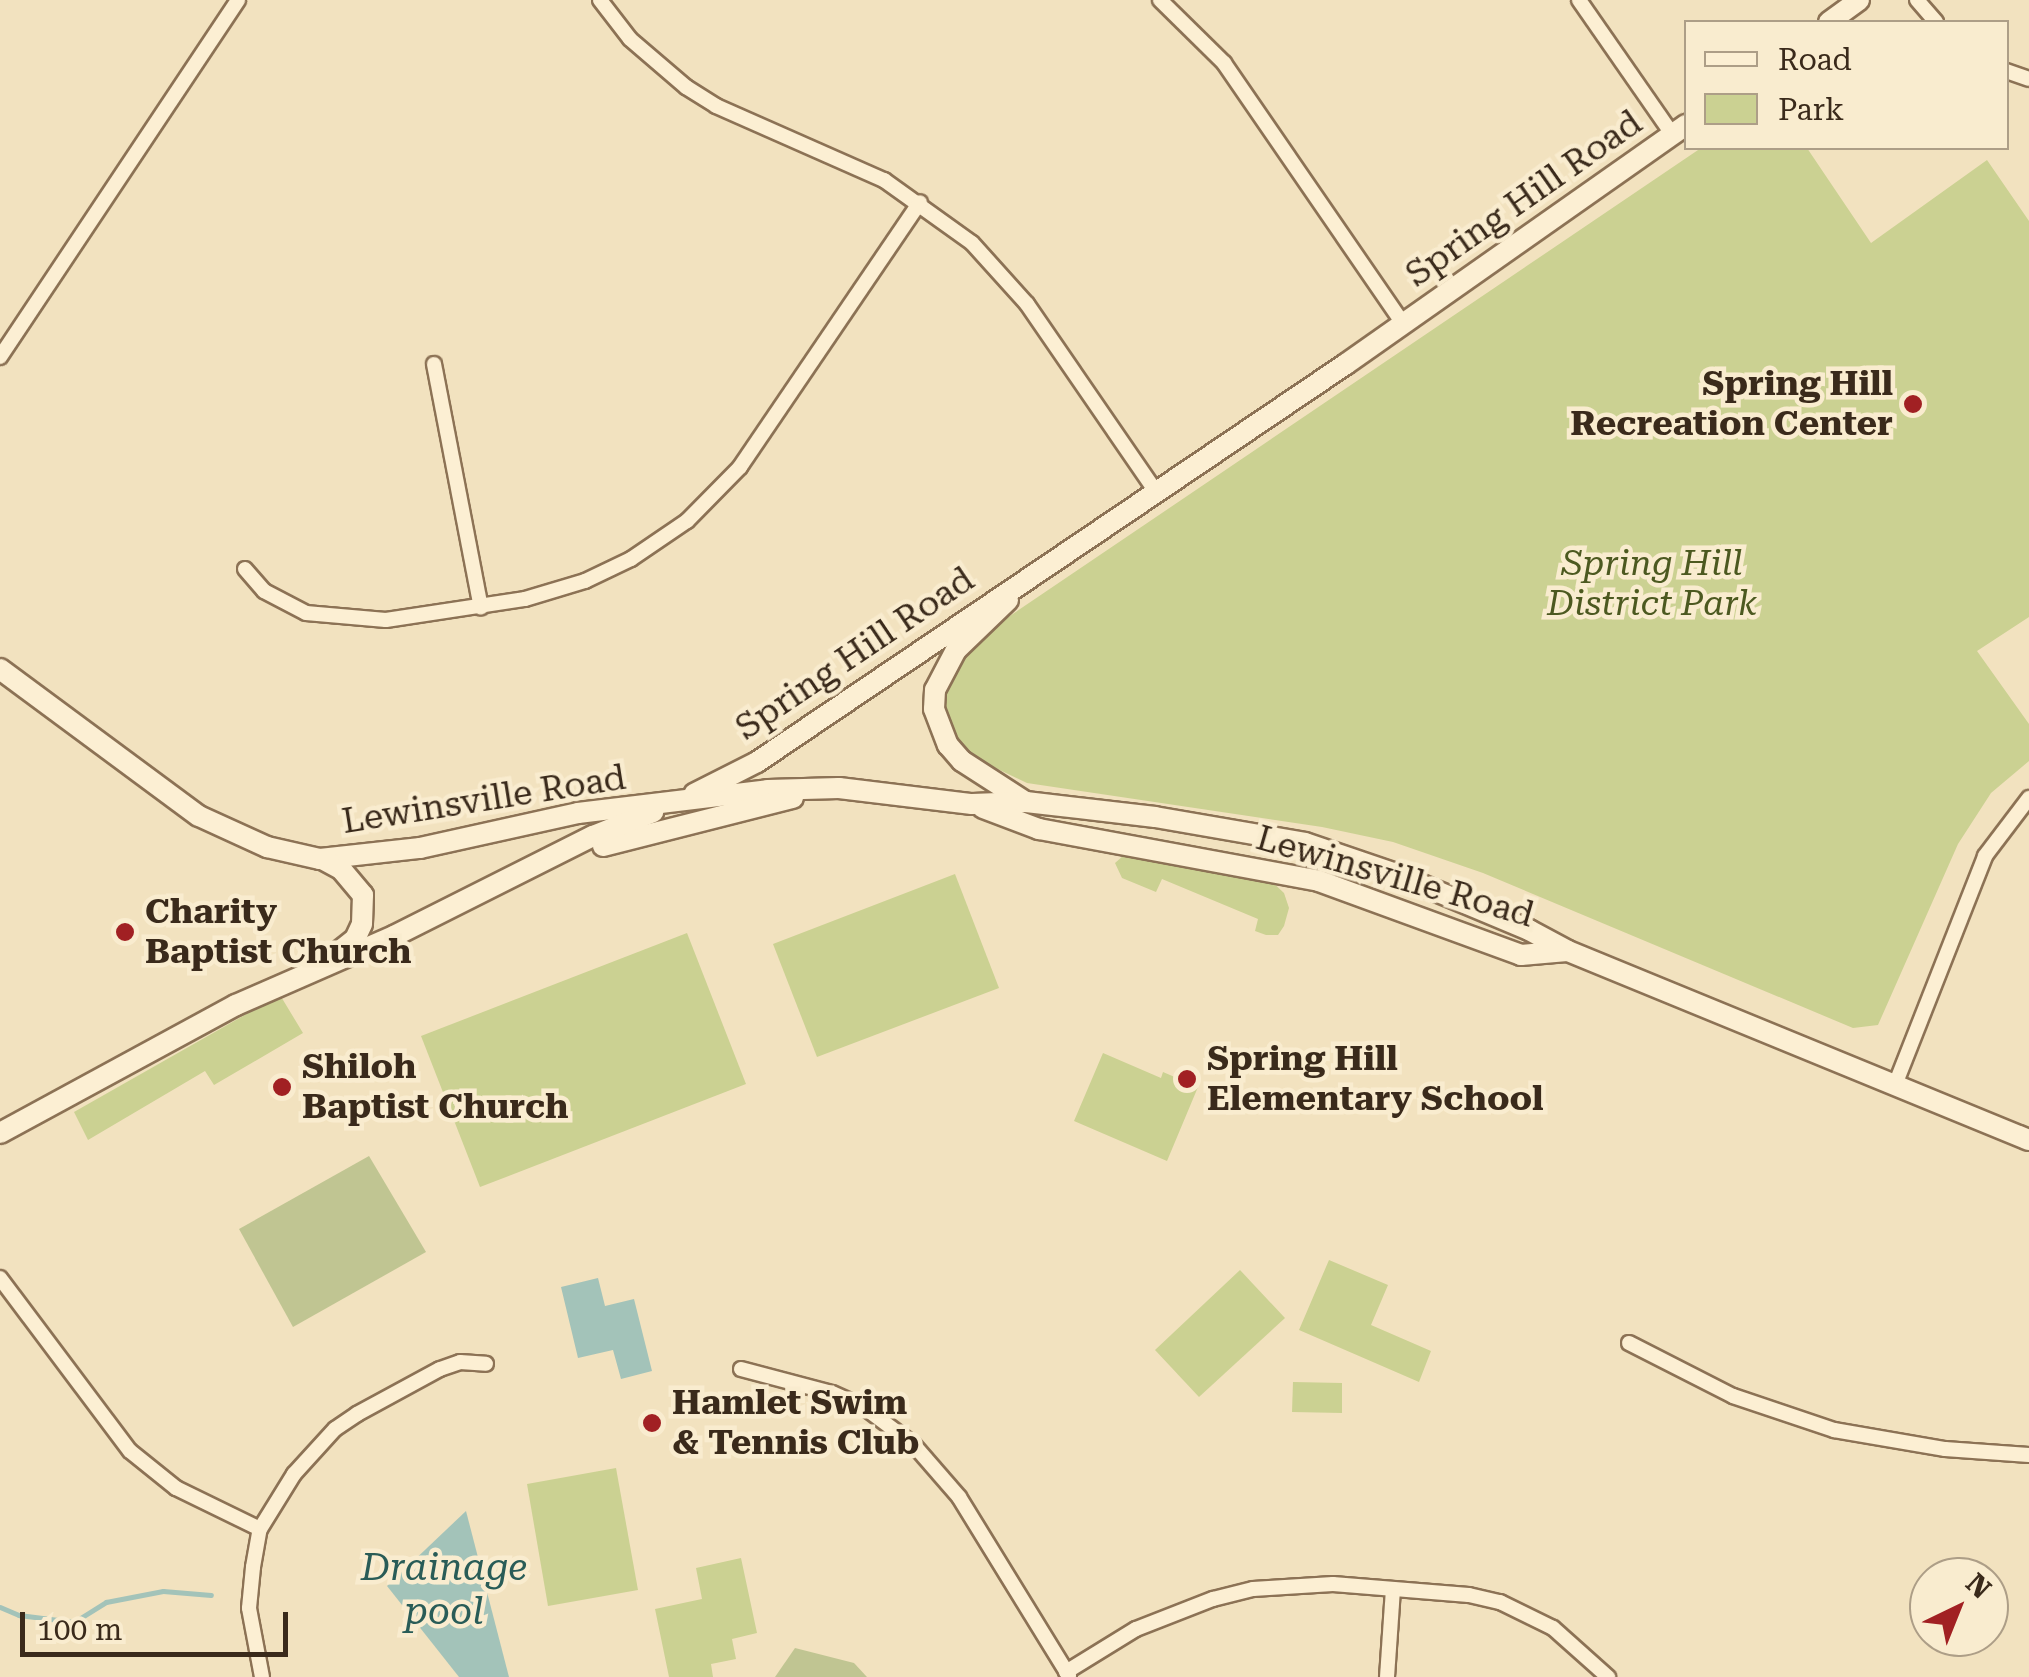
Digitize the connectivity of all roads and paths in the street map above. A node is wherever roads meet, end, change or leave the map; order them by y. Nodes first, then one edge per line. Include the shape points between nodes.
1 (238, 0) edge
2 (600, 0) edge
3 (1160, 0) edge
4 (1579, 0) edge
5 (1859, 0) edge
6 (1917, 0) edge
7 (1832, 20) edge
8 (1934, 20) edge
9 (1680, 130) edge
10 (920, 202) junction
11 (1403, 323) junction
12 (0, 357) edge
13 (434, 364) dead end
14 (1156, 492) junction
15 (244, 568) dead end
16 (1028, 576) junction
17 (481, 607) junction
18 (0, 670) edge
19 (839, 788) junction
20 (2029, 798) edge
21 (678, 802) junction
22 (1026, 802) junction
23 (972, 804) junction
24 (1156, 817) junction
25 (1108, 842) junction
26 (320, 859) junction
27 (1356, 860) junction
28 (516, 876) junction
29 (1319, 882) junction
30 (1568, 951) junction
31 (314, 969) junction
32 (1894, 1085) junction
33 (0, 1132) edge
34 (2029, 1140) edge
35 (0, 1278) edge
36 (1628, 1343) dead end
37 (486, 1364) dead end
38 (741, 1369) dead end
39 (2029, 1454) edge
40 (260, 1529) junction
41 (1394, 1589) junction
42 (1068, 1674) edge
43 (262, 1677) edge
44 (1387, 1677) edge
45 (1608, 1677) edge

1 - 12 street
2 - 10 street via 630,39 716,106
3 - 11 street via 1224,63
4 - 9 street
5 - 7 main road
6 - 8 street
9 - 11 main road, Spring Hill Road
10 - 14 street via 1001,272
10 - 17 street via 757,446 715,495 631,559 585,581
11 - 14 main road, Spring Hill Road
13 - 17 street
14 - 16 main road, Spring Hill Road
15 - 17 street via 285,604 330,618 386,620
16 - 21 main road, Spring Hill Road via 758,762
16 - 22 main road via 956,650 935,690 934,709 962,762
18 - 26 main road, Lewinsville Road via 199,816 267,847
19 - 21 main road, Lewinsville Road
19 - 23 main road, Lewinsville Road
19 - 28 main road via 628,838
20 - 32 street via 1985,856
21 - 26 main road, Lewinsville Road
21 - 28 main road, Spring Hill Road
22 - 23 main road, Lewinsville Road
22 - 24 main road, Lewinsville Road
23 - 25 main road, Lewinsville Road via 1039,829
24 - 25 main road via 1126,824
24 - 27 main road, Lewinsville Road via 1304,843
25 - 29 main road, Lewinsville Road
26 - 31 main road via 356,882 365,910 355,938
27 - 29 main road
27 - 30 main road, Lewinsville Road
28 - 31 main road, Spring Hill Road
29 - 30 main road, Lewinsville Road via 1520,955
30 - 32 main road, Lewinsville Road
31 - 33 main road, Spring Hill Road
32 - 34 main road, Lewinsville Road
35 - 40 street via 130,1451 176,1488
36 - 39 street via 1733,1396 1834,1430 1945,1449
37 - 40 street via 440,1369 335,1430 294,1474
38 - 42 street via 832,1393 866,1408 913,1444 959,1497
40 - 43 street via 250,1608
41 - 42 street via 1294,1585 1212,1599 1136,1630
41 - 44 street
41 - 45 street via 1469,1595 1528,1613

